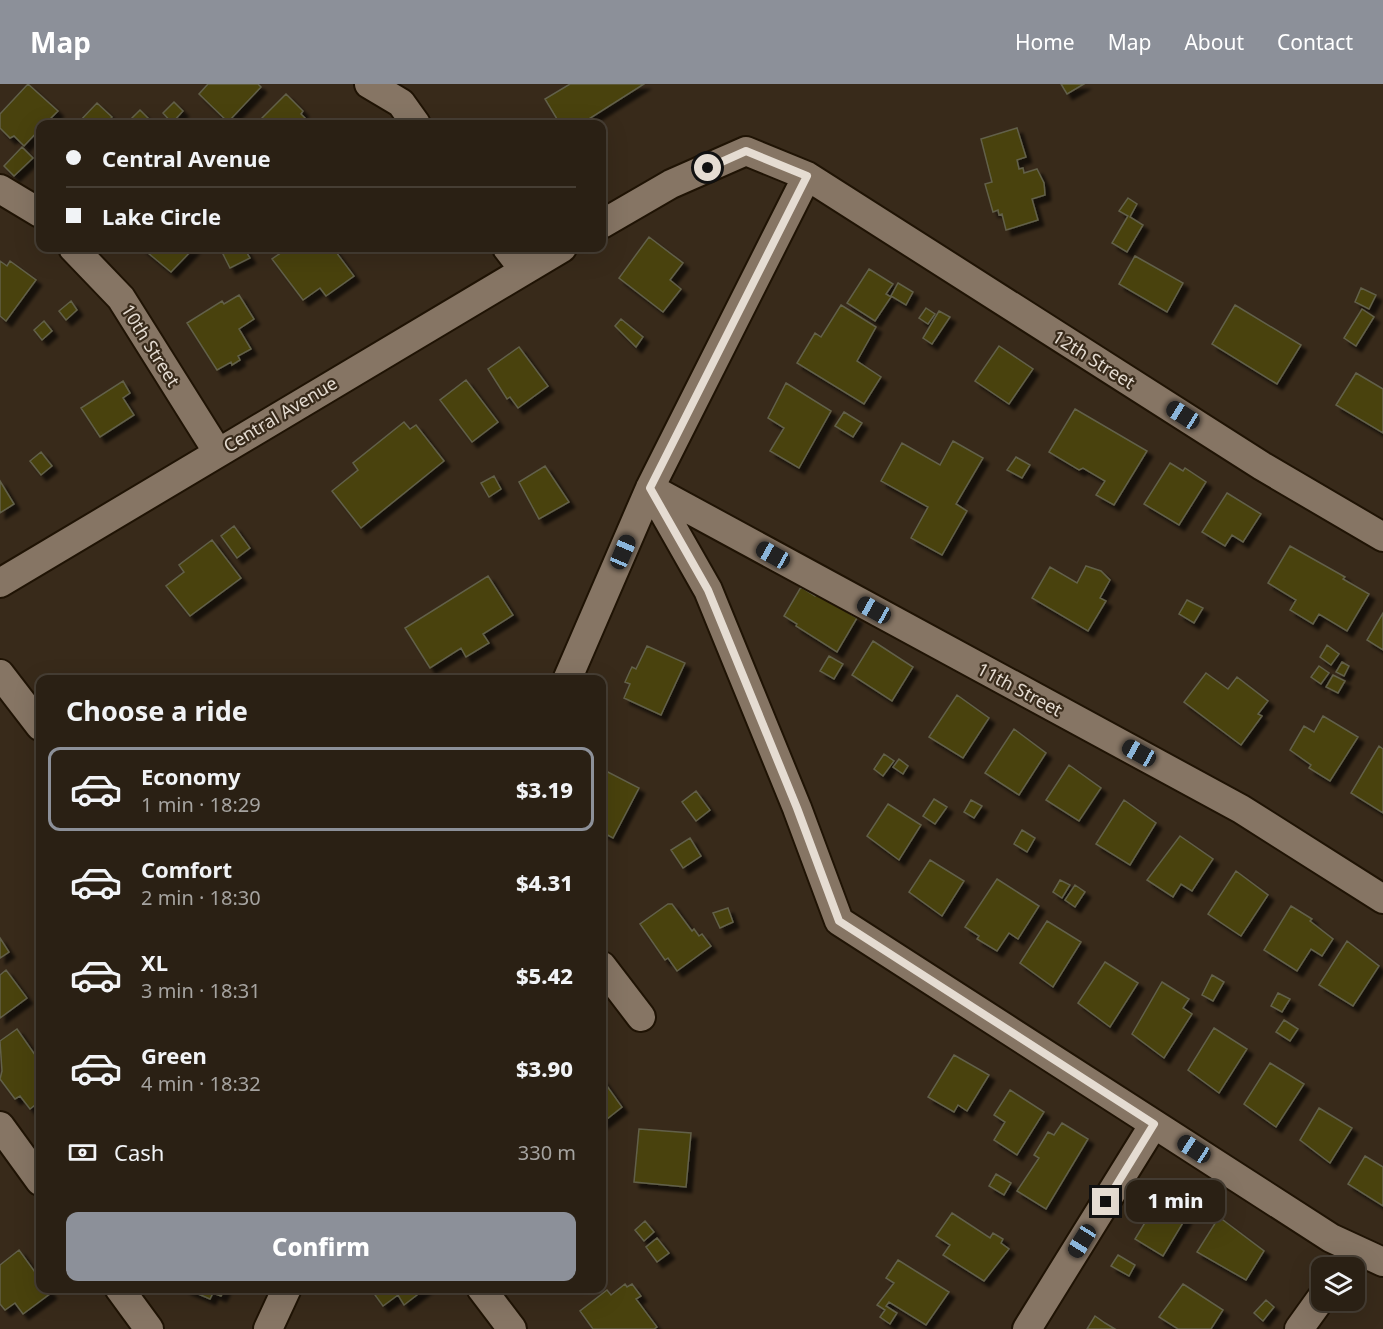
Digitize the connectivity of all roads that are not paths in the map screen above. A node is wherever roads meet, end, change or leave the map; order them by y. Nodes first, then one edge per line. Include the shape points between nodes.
1 (369, 84) edge
2 (413, 120) edge
3 (807, 176) junction
4 (0, 189) edge
5 (36, 211) edge
6 (606, 222) edge
7 (77, 252) edge
8 (545, 252) edge
9 (516, 259) edge
10 (217, 451) junction
11 (650, 488) junction
12 (1383, 537) edge
13 (0, 583) edge
14 (0, 674) edge
15 (569, 675) edge
16 (36, 721) edge
17 (1383, 899) edge
18 (606, 971) edge
19 (640, 1017) dead end
20 (1154, 1124) junction
21 (0, 1126) edge
22 (36, 1176) edge
23 (1346, 1257) edge
24 (1365, 1261) edge
25 (1383, 1262) edge
26 (123, 1293) edge
27 (285, 1293) edge
28 (485, 1293) edge
29 (1312, 1311) edge
30 (149, 1329) edge
31 (268, 1329) edge
32 (512, 1329) edge
33 (1027, 1329) edge
34 (1299, 1329) edge

1 - 2 street via 401,103
3 - 6 street via 746,151 670,184
3 - 11 street
3 - 12 street, 12th Street via 1262,465
4 - 5 street
7 - 10 street, 10th Street via 121,298
8 - 9 street, Central Avenue
9 - 10 street, Central Avenue
10 - 13 street, Central Avenue
11 - 15 street
11 - 17 street, 11th Street via 1241,809
11 - 20 street via 708,590 839,921
14 - 16 street
18 - 19 street
20 - 23 street
20 - 33 street
21 - 22 street
24 - 25 street
26 - 30 street
27 - 31 street
28 - 32 street
29 - 34 street

